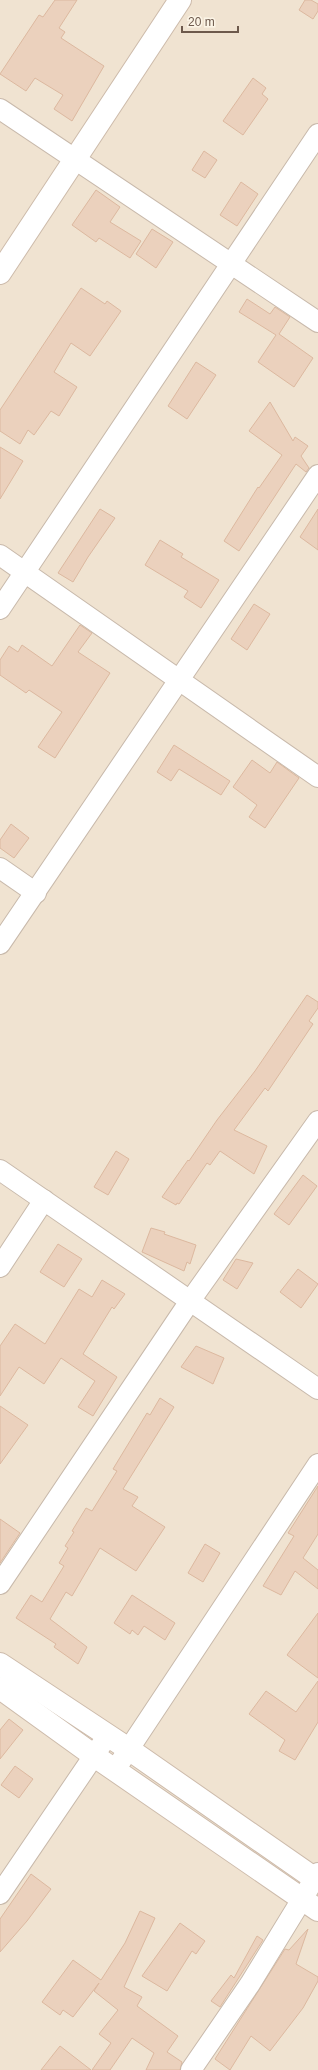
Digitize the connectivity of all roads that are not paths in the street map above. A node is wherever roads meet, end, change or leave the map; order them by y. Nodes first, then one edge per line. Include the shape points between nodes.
1 (175, 2) edge
2 (0, 109) edge
3 (318, 134) edge
4 (75, 159) junction
5 (231, 264) junction
6 (0, 273) edge
7 (318, 322) edge
8 (318, 475) edge
9 (0, 554) edge
10 (25, 572) junction
11 (0, 609) edge
12 (180, 680) junction
13 (318, 777) edge
14 (0, 868) edge
15 (36, 893) junction
16 (0, 944) edge
17 (318, 1121) edge
18 (0, 1170) edge
19 (44, 1200) junction
20 (0, 1267) edge
21 (190, 1301) junction
22 (318, 1389) edge
23 (318, 1464) edge
24 (0, 1584) edge
25 (0, 1664) edge
26 (0, 1688) edge
27 (108, 1735) junction
28 (130, 1750) junction
29 (94, 1755) junction
30 (115, 1770) junction
31 (317, 1877) edge
32 (0, 1894) edge
33 (310, 1904) edge
34 (191, 2070) edge

1 - 4 street
2 - 4 street
3 - 5 street
4 - 5 street
4 - 6 street
5 - 7 street
5 - 10 street
8 - 12 street
9 - 10 street
10 - 11 street
10 - 12 street
12 - 13 street
12 - 15 street
14 - 15 street
15 - 16 street
17 - 21 street
18 - 19 street
19 - 20 street
19 - 21 street
21 - 22 street
21 - 24 street
23 - 28 street
25 - 27 street
26 - 29 street
27 - 28 street
27 - 29 street
28 - 30 street
28 - 31 street
29 - 30 street
29 - 32 street
30 - 33 street
31 - 33 street
33 - 34 street via 250,1984

